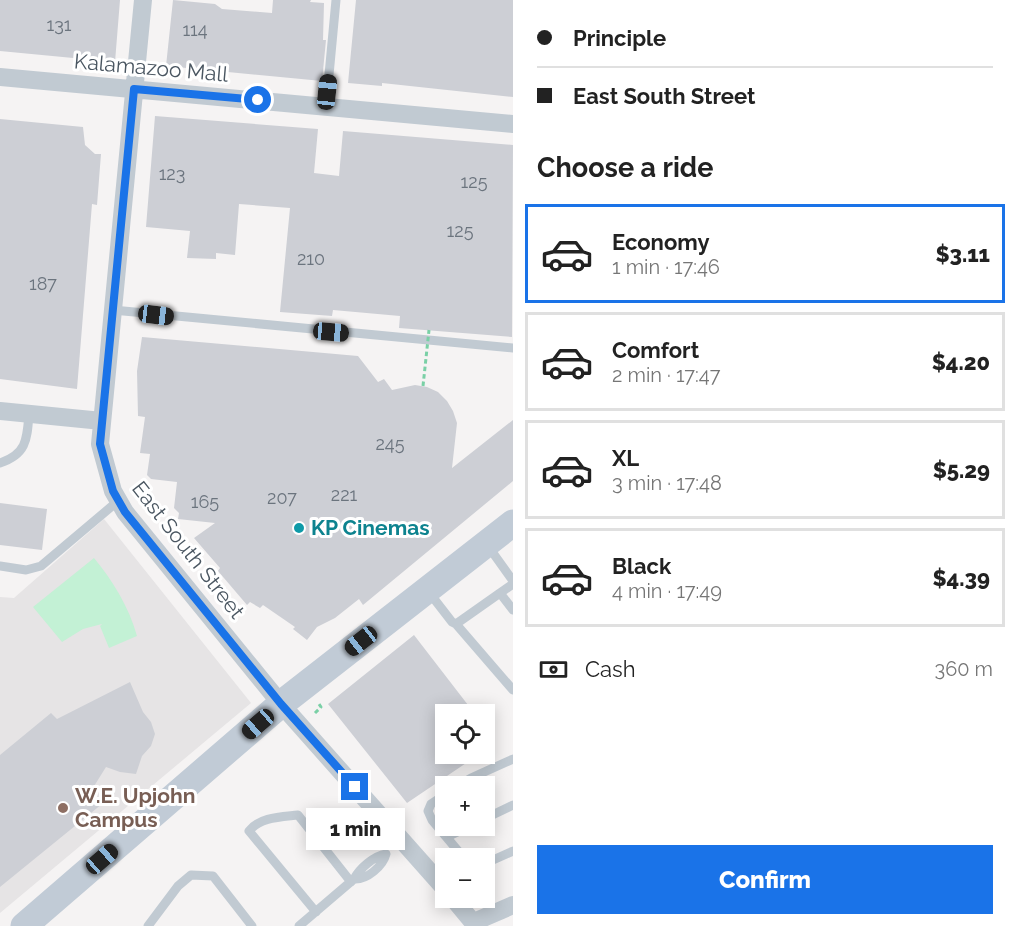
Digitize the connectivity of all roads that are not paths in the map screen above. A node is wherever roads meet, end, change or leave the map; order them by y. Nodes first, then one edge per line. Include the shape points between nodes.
1 (143, 0) edge
2 (336, 0) edge
3 (0, 77) edge
4 (134, 89) junction
5 (326, 107) junction
6 (513, 124) edge
7 (113, 310) junction
8 (513, 348) edge
9 (0, 411) edge
10 (29, 414) junction
11 (102, 421) junction
12 (0, 463) edge
13 (118, 501) junction
14 (513, 523) edge
15 (487, 544) junction
16 (0, 566) edge
17 (513, 582) edge
18 (427, 590) junction
19 (500, 593) junction
20 (513, 610) edge
21 (456, 624) junction
22 (513, 690) edge
23 (281, 704) junction
24 (513, 759) edge
25 (475, 776) edge
26 (435, 801) edge
27 (513, 805) edge
28 (495, 814) edge
29 (435, 823) edge
30 (447, 837) edge
31 (402, 841) junction
32 (456, 848) edge
33 (513, 851) edge
34 (495, 859) edge
35 (435, 878) edge
36 (352, 881) junction
37 (513, 905) edge
38 (461, 908) edge
39 (316, 912) junction
40 (32, 924) edge
41 (475, 924) edge
42 (148, 926) edge
43 (252, 926) edge
44 (299, 926) edge

1 - 4 street, East South Street
2 - 5 lane
3 - 4 street, Kalamazoo Mall
4 - 5 street, Kalamazoo Mall
4 - 7 street, East South Street
5 - 6 street, Kalamazoo Mall
7 - 8 lane
7 - 11 street, East South Street
9 - 10 street
10 - 11 street
10 - 12 lane via 26,442 13,459
11 - 13 street, East South Street via 103,461
13 - 16 lane via 40,566 26,570
13 - 23 street, East South Street
14 - 15 street
15 - 17 lane
15 - 18 street
17 - 19 lane
18 - 21 lane
18 - 23 street
19 - 20 lane
19 - 21 lane
21 - 22 lane
23 - 31 street, East South Street
23 - 40 street
24 - 25 lane
26 - 29 lane via 428,812
27 - 28 lane
30 - 32 lane
31 - 35 street, East South Street
31 - 36 lane via 386,854 384,862 361,880
33 - 34 lane
36 - 39 lane
36 - 39 lane via 298,815 255,824 249,831
37 - 41 street
38 - 41 street
39 - 44 lane
42 - 43 lane via 191,875 213,876

